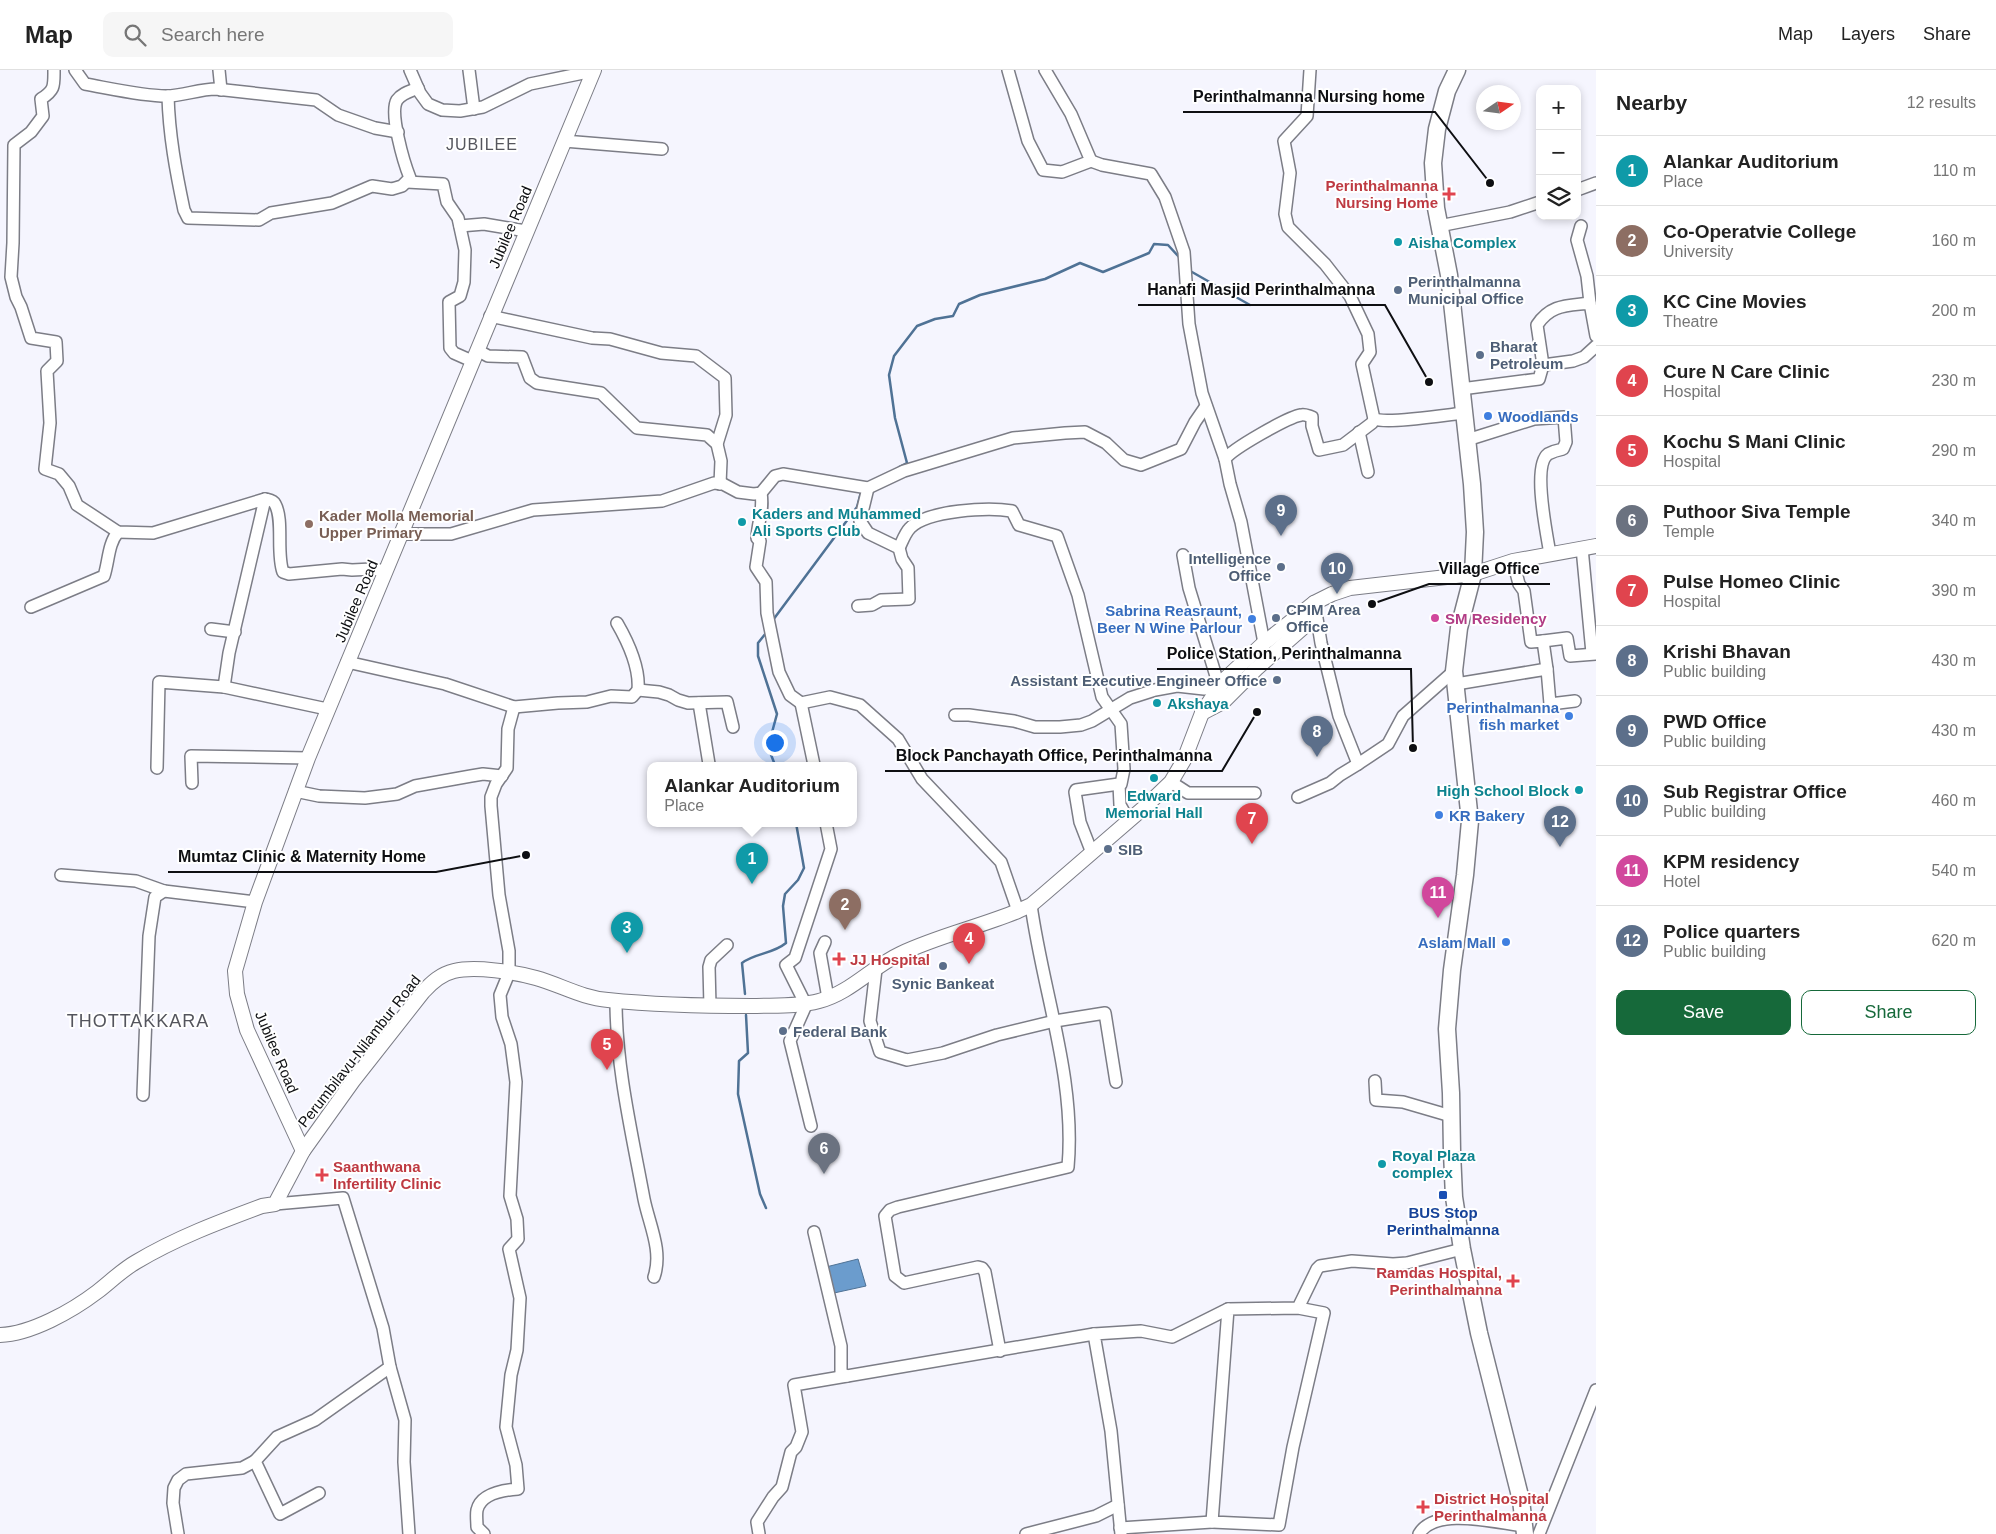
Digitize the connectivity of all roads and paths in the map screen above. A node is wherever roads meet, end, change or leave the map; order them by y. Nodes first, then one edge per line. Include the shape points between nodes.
1 (54, 70) edge
2 (75, 70) edge
3 (219, 70) edge
4 (410, 70) edge
5 (469, 70) edge
6 (593, 70) edge
7 (1008, 70) edge
8 (1045, 70) edge
9 (1310, 70) edge
10 (1456, 70) edge
11 (418, 88) junction
12 (221, 90) junction
13 (168, 96) junction
14 (474, 109) junction
15 (398, 132) junction
16 (564, 141) junction
17 (662, 149) dead end
18 (1091, 160) junction
19 (407, 182) junction
20 (1596, 183) edge
21 (1581, 189) edge
22 (1536, 203) edge
23 (460, 226) junction
24 (1439, 226) junction
25 (1581, 226) dead end
26 (526, 231) junction
27 (1590, 303) junction
28 (490, 316) junction
29 (1596, 336) edge
30 (1596, 346) edge
31 (475, 356) junction
32 (1543, 364) junction
33 (1461, 389) junction
34 (1206, 406) junction
35 (1464, 413) junction
36 (1374, 419) junction
37 (1359, 432) junction
38 (1467, 440) junction
39 (717, 444) junction
40 (1225, 459) junction
41 (1368, 472) dead end
42 (720, 484) junction
43 (868, 488) junction
44 (761, 493) junction
45 (265, 499) junction
46 (118, 532) junction
47 (401, 534) junction
48 (1589, 547) edge
49 (899, 548) junction
50 (1183, 554) dead end
51 (1550, 554) junction
52 (1513, 561) junction
53 (386, 571) junction
54 (1473, 574) junction
55 (1314, 603) junction
56 (858, 606) dead end
57 (31, 607) dead end
58 (617, 622) dead end
59 (211, 629) dead end
60 (235, 632) junction
61 (1543, 641) junction
62 (1264, 643) junction
63 (1594, 653) edge
64 (347, 662) junction
65 (1546, 668) junction
66 (1455, 677) junction
67 (1219, 686) junction
68 (224, 687) junction
69 (638, 690) junction
70 (1575, 701) dead end
71 (699, 703) junction
72 (801, 704) junction
73 (514, 707) junction
74 (327, 708) junction
75 (1110, 709) junction
76 (1202, 712) junction
77 (955, 715) dead end
78 (733, 727) dead end
79 (308, 758) junction
80 (709, 762) edge
81 (813, 762) edge
82 (1358, 764) junction
83 (157, 768) dead end
84 (502, 776) junction
85 (1171, 782) junction
86 (192, 783) dead end
87 (1119, 784) junction
88 (295, 791) junction
89 (1255, 793) dead end
90 (1298, 797) dead end
91 (1129, 821) junction
92 (827, 827) edge
93 (1092, 853) junction
94 (61, 875) dead end
95 (164, 891) junction
96 (255, 902) junction
97 (1031, 905) junction
98 (1018, 911) junction
99 (825, 942) dead end
100 (727, 945) dead end
101 (876, 969) junction
102 (509, 973) junction
103 (828, 998) junction
104 (616, 1001) junction
105 (806, 1004) junction
106 (710, 1006) junction
107 (1055, 1021) junction
108 (1375, 1081) dead end
109 (1116, 1082) dead end
110 (143, 1095) dead end
111 (1451, 1116) junction
112 (811, 1126) dead end
113 (303, 1151) junction
114 (275, 1204) junction
115 (814, 1232) dead end
116 (1462, 1250) junction
117 (654, 1277) dead end
118 (1298, 1308) junction
119 (1228, 1309) junction
120 (1094, 1334) junction
121 (0, 1335) edge
122 (1000, 1351) junction
123 (390, 1367) junction
124 (846, 1376) junction
125 (1596, 1390) edge
126 (256, 1460) junction
127 (319, 1493) dead end
128 (1118, 1505) junction
129 (1212, 1522) junction
130 (1525, 1530) edge
131 (1121, 1531) edge
132 (178, 1534) edge
133 (409, 1534) edge
134 (484, 1534) edge
135 (759, 1534) edge
136 (1026, 1534) edge
137 (1419, 1534) edge
138 (1540, 1534) edge

1 - 46 street via 54,87 41,99 43,116 31,132 14,145 11,278 31,338 56,342 57,361 47,371 50,424 45,469 59,474 69,486 77,505
2 - 13 street via 85,84
3 - 12 street
4 - 11 street
5 - 14 street
6 - 14 street via 530,84
6 - 16 main road, Jubilee Road
7 - 18 street via 1028,141 1043,170 1062,172
8 - 18 street via 1071,114
9 - 36 street via 1307,116 1284,141 1290,173 1285,214 1288,227 1325,264 1350,296 1368,334 1370,352 1362,364
10 - 24 highway via 1436,128 1433,164
11 - 14 street via 428,104 442,110
11 - 15 street via 397,100 394,108
12 - 13 street via 204,89
12 - 15 street via 316,100 338,115
13 - 19 street via 173,155 188,218 259,220 271,213 332,203 372,186 392,189
15 - 19 street via 410,178
16 - 17 street
16 - 26 main road, Jubilee Road
18 - 34 street via 1102,166 1151,174 1165,197 1184,252 1189,324
19 - 23 street via 444,184 447,202
20 - 21 street
22 - 24 street via 1510,212
23 - 26 street via 484,224
23 - 31 street via 465,250 464,282 460,296 449,302 450,348 454,354
24 - 33 highway
25 - 27 street via 1577,240 1587,276
26 - 28 main road, Jubilee Road
27 - 29 street
27 - 32 street via 1552,308 1542,316 1537,325
28 - 31 main road, Jubilee Road
28 - 39 street via 610,339 661,353 696,356 725,378 726,416
30 - 32 street via 1584,357 1573,361
31 - 39 street via 522,357 530,378 537,383 600,393 637,428 707,435
31 - 47 main road, Jubilee Road
32 - 33 street via 1539,379
33 - 35 highway
34 - 40 street
34 - 43 street via 1181,449 1141,465 1124,460 1106,443 1085,432 1065,433 1013,438 904,471
35 - 36 street via 1399,420
35 - 38 highway
36 - 37 street
37 - 40 street via 1343,445 1319,450 1312,417 1302,414 1274,425 1234,449
37 - 41 street
38 - 51 street via 1534,419 1564,417 1566,442 1563,449 1548,454 1541,471 1542,510
38 - 54 highway via 1475,532
39 - 42 street via 721,461
40 - 62 street via 1241,522
42 - 44 street via 738,492
42 - 47 street via 714,483 662,502 533,510 451,534
43 - 44 street via 783,474 775,476
43 - 49 street via 860,521 868,533
44 - 72 street via 763,508 758,525 757,538 760,541 756,567 766,582 767,613 779,672 790,695
45 - 46 street via 152,534
45 - 53 street via 272,500 278,514 283,572
45 - 60 street
46 - 57 street via 111,540 104,576
47 - 53 main road, Jubilee Road
48 - 51 main road, Perumbilavu-Nilambur Road
48 - 63 street
49 - 56 street via 908,568 908,599 881,600 872,605
49 - 75 street via 910,528 937,514 967,511 1012,512 1019,526 1057,536 1078,595 1102,697
50 - 67 street via 1189,588
51 - 52 main road, Perumbilavu-Nilambur Road
52 - 54 main road, Perumbilavu-Nilambur Road
52 - 61 street via 1524,591 1531,642
53 - 64 main road, Jubilee Road
54 - 55 main road, Perumbilavu-Nilambur Road via 1350,588
54 - 66 highway via 1459,628
55 - 62 main road, Perumbilavu-Nilambur Road
55 - 76 main road via 1311,619 1306,625 1223,702
55 - 82 street via 1340,716
58 - 69 street via 638,674
59 - 60 street
60 - 68 street
61 - 63 street via 1567,638 1570,656
61 - 65 street
62 - 67 main road, Perumbilavu-Nilambur Road
64 - 73 street via 445,684
64 - 74 main road, Jubilee Road
65 - 66 street
65 - 70 street via 1550,704
66 - 82 street via 1403,716 1388,744
66 - 111 highway via 1470,821 1447,1029
67 - 75 street via 1204,689 1177,686 1130,698
67 - 76 main road, Perumbilavu-Nilambur Road
68 - 74 street
68 - 83 street via 159,682
69 - 71 street
69 - 73 street via 632,697 611,696 587,702
71 - 78 street via 727,702
71 - 80 street
72 - 81 street
72 - 98 street via 830,697 860,705 898,739 922,779 1001,862
73 - 84 street via 508,729 507,768
74 - 79 main road, Jubilee Road
75 - 77 street via 1081,725 1060,727 1035,727 1014,721
75 - 87 street via 1121,724 1124,749 1124,769
76 - 85 main road, Perumbilavu-Nilambur Road via 1184,760
79 - 86 street via 192,756
79 - 88 main road, Jubilee Road
82 - 90 street via 1330,783
84 - 88 street via 477,775 415,786 397,794 365,798 319,796
84 - 102 street via 491,797 491,820 509,951
85 - 89 street via 1188,793
85 - 91 main road, Perumbilavu-Nilambur Road
87 - 91 street via 1120,805
87 - 93 street via 1075,792 1080,822
88 - 96 main road, Jubilee Road
91 - 93 main road, Perumbilavu-Nilambur Road
92 - 105 street via 831,848 795,958 786,965
93 - 97 main road, Perumbilavu-Nilambur Road
94 - 95 street via 136,881
95 - 96 street
95 - 110 street via 156,897 149,936
96 - 113 main road, Jubilee Road via 236,971 238,994 247,1030
97 - 98 main road, Perumbilavu-Nilambur Road
97 - 107 street
98 - 101 main road, Perumbilavu-Nilambur Road via 915,947
99 - 103 street via 820,953
100 - 106 street via 709,967
101 - 103 main road, Perumbilavu-Nilambur Road
101 - 107 street via 870,1022 880,1052 907,1060
102 - 104 main road, Perumbilavu-Nilambur Road via 537,978 588,997
102 - 113 main road, Perumbilavu-Nilambur Road via 454,970 433,981 353,1081
102 - 134 street via 500,995 516,1082 510,1196 517,1219 518,1240 509,1249 520,1298 517,1350 506,1427 516,1465 518,1489 499,1491 486,1497 477,1509 477,1527
103 - 105 main road, Perumbilavu-Nilambur Road
104 - 106 main road, Perumbilavu-Nilambur Road
104 - 117 street via 616,1034 625,1091 646,1207 655,1238
105 - 106 main road, Perumbilavu-Nilambur Road
105 - 112 street via 790,1041
107 - 109 street via 1105,1013
107 - 122 street via 1067,1097 1068,1168 898,1207 885,1216 895,1276 899,1281 982,1268
108 - 111 street via 1376,1100 1403,1102
111 - 116 highway via 1454,1197
113 - 114 main road, Perumbilavu-Nilambur Road
114 - 121 main road via 186,1235 135,1262 96,1293 42,1324
114 - 123 street via 343,1198 383,1328
115 - 124 street via 842,1346 841,1373
116 - 118 street via 1407,1263 1352,1261 1320,1266
116 - 130 highway via 1479,1333 1521,1500
118 - 119 street
118 - 129 street via 1324,1313 1293,1446 1279,1525
119 - 120 street via 1172,1337 1142,1331
119 - 129 street
120 - 122 street
120 - 128 street via 1111,1431
122 - 124 street
123 - 126 street via 315,1420 277,1437
123 - 133 street via 405,1420
124 - 135 street via 794,1385 802,1432 791,1452 782,1487 757,1522
125 - 138 street
126 - 127 street via 280,1514
126 - 132 street via 242,1468 186,1474 178,1480 173,1503
128 - 131 street
128 - 136 street via 1096,1516
129 - 131 street
130 - 137 street via 1451,1517 1435,1521

